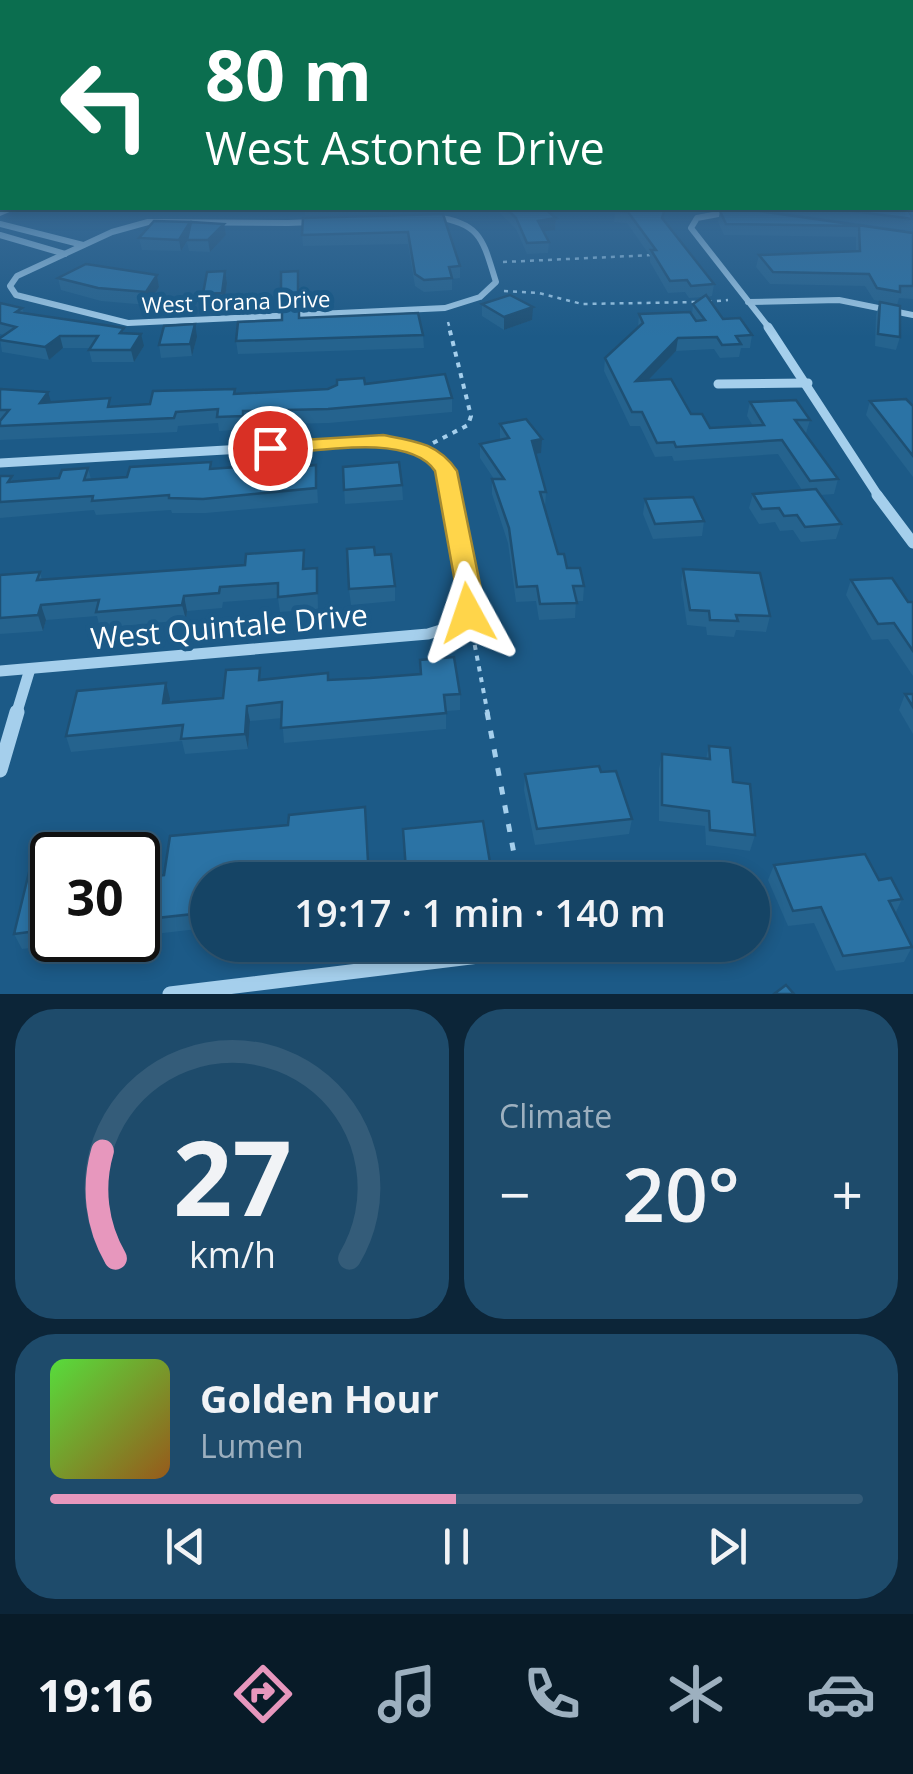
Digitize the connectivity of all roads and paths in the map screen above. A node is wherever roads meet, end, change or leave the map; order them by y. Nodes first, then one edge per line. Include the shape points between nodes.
1 (32, 244) edge
2 (483, 244) edge
3 (704, 244) edge
4 (84, 245) edge
5 (65, 254) junction
6 (668, 254) edge
7 (490, 262) junction
8 (492, 290) junction
9 (748, 302) junction
10 (445, 308) junction
11 (913, 316) edge
12 (808, 383) junction
13 (718, 384) dead end
14 (422, 448) junction
15 (0, 463) edge
16 (913, 542) edge
17 (460, 624) junction
18 (30, 668) junction
19 (0, 671) edge
20 (0, 770) edge
21 (516, 862) edge
22 (431, 962) edge
23 (170, 994) edge

1 - 5 street
2 - 7 street
3 - 9 street
4 - 5 street
5 - 10 street, West Torana Drive via 17,276 10,286 16,296 128,323
6 - 7 path
7 - 8 street
8 - 9 path via 582,304
8 - 10 street, West Torana Drive
9 - 11 street via 838,300
9 - 12 street
10 - 14 path via 470,416 468,426
12 - 13 street
12 - 16 street
14 - 15 street via 383,441
14 - 17 street via 446,471 470,599
17 - 18 street, West Quintale Drive via 428,634
17 - 21 path via 474,641
18 - 19 street, West Quintale Drive
18 - 20 street
22 - 23 street

